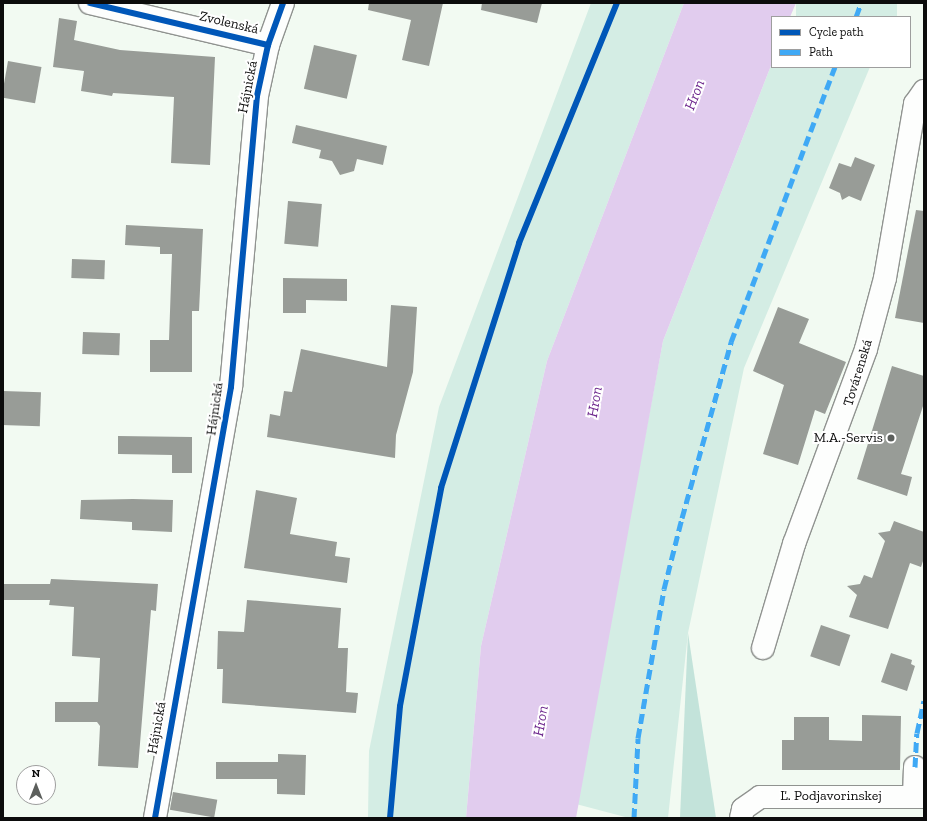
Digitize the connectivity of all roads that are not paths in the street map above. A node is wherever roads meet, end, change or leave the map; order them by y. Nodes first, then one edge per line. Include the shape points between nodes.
1 (90, 3) edge
2 (283, 3) edge
3 (268, 45) junction
4 (924, 91) edge
5 (763, 648) dead end
6 (915, 767) dead end
7 (919, 797) edge
8 (742, 814) edge
9 (155, 818) edge

1 - 3 street, Zvolenská
2 - 3 street, Hájnická
3 - 9 street, Hájnická via 251,136 236,342 226,427
4 - 5 street, Továrenská via 915,104 885,278 866,349 794,544
6 - 7 street
7 - 8 street, Ľ. Podjavorinskej via 760,797

